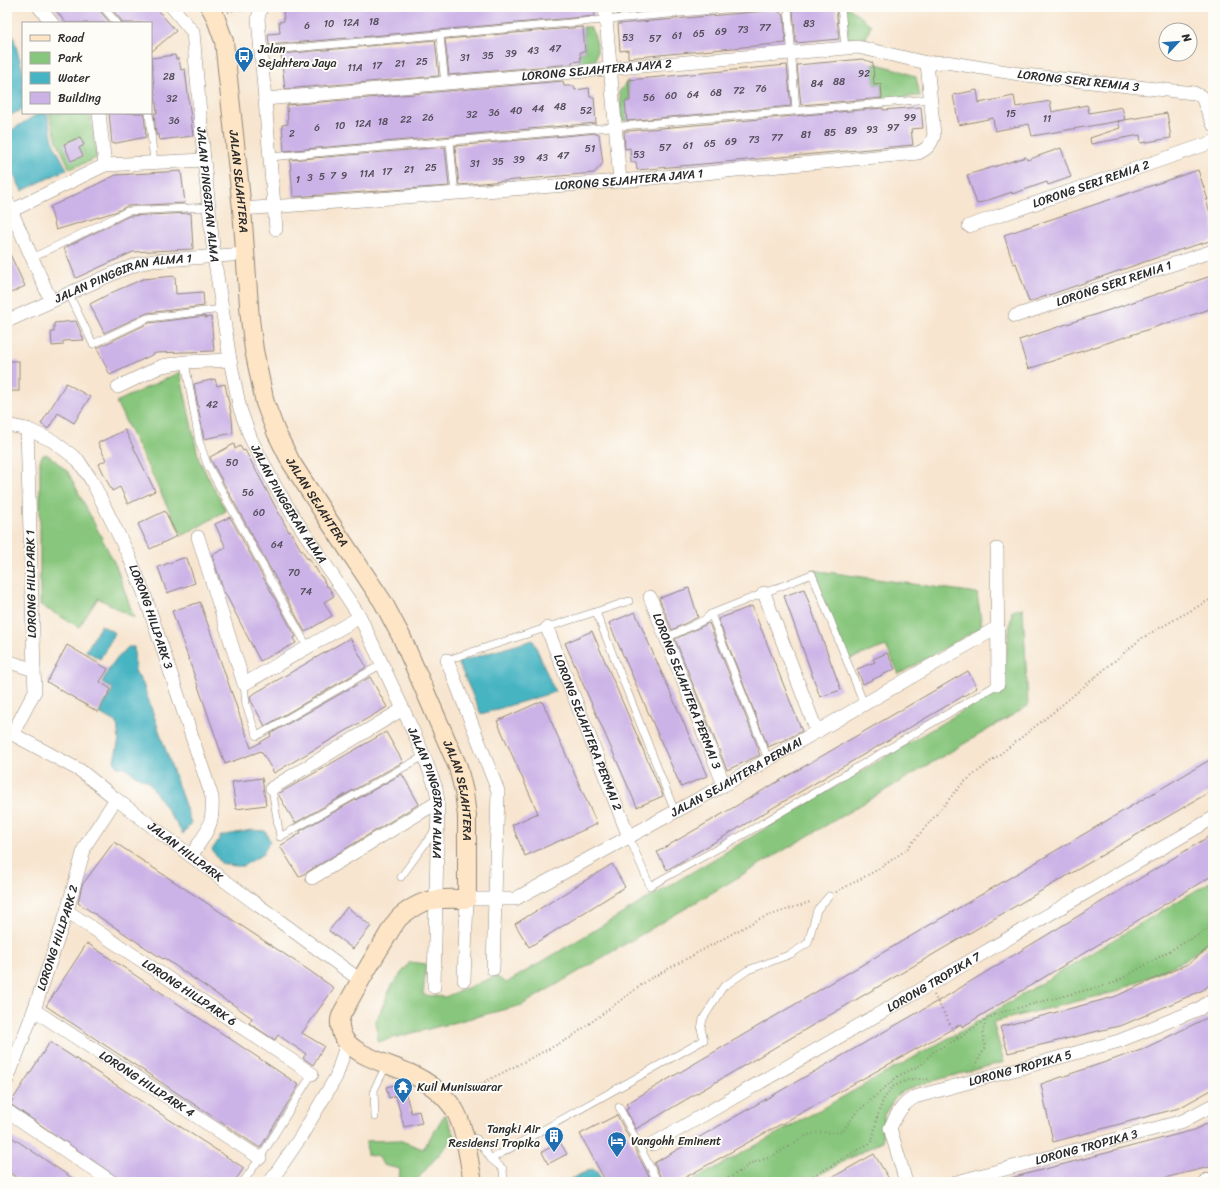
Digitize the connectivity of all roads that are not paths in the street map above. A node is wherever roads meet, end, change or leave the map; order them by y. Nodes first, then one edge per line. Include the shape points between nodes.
1 (39, 7) edge
2 (103, 7) edge
3 (172, 7) edge
4 (605, 7) edge
5 (747, 7) edge
6 (788, 7) edge
7 (841, 7) edge
8 (213, 11) edge
9 (259, 13) edge
10 (606, 20) junction
11 (51, 22) edge
12 (116, 22) edge
13 (440, 36) junction
14 (845, 48) junction
15 (261, 51) junction
16 (791, 53) junction
17 (927, 64) junction
18 (611, 69) junction
19 (445, 84) junction
20 (265, 99) junction
21 (929, 99) junction
22 (796, 111) junction
23 (98, 114) edge
24 (149, 114) edge
25 (1213, 124) edge
26 (615, 127) junction
27 (450, 142) junction
28 (1213, 142) edge
29 (270, 157) junction
30 (204, 160) junction
31 (154, 162) junction
32 (105, 165) junction
33 (620, 181) junction
34 (455, 194) junction
35 (9, 206) edge
36 (209, 207) junction
37 (274, 208) junction
38 (242, 209) junction
39 (969, 226) dead end
40 (276, 229) dead end
41 (1213, 251) edge
42 (244, 254) junction
43 (214, 256) junction
44 (32, 258) junction
45 (69, 294) junction
46 (51, 301) junction
47 (222, 310) junction
48 (1015, 316) dead end
49 (7, 321) edge
50 (230, 360) junction
51 (185, 362) junction
52 (118, 387) dead end
53 (7, 425) edge
54 (27, 429) junction
55 (198, 536) dead end
56 (997, 549) dead end
57 (764, 594) junction
58 (650, 597) dead end
59 (629, 601) dead end
60 (596, 612) junction
61 (711, 614) junction
62 (360, 617) junction
63 (998, 627) junction
64 (547, 628) junction
65 (666, 638) junction
66 (308, 648) junction
67 (447, 660) joint
68 (7, 661) edge
69 (382, 664) junction
70 (34, 670) junction
71 (244, 684) junction
72 (998, 684) joint
73 (864, 704) junction
74 (403, 709) junction
75 (10, 732) edge
76 (817, 732) junction
77 (424, 756) junction
78 (768, 759) junction
79 (724, 785) junction
80 (272, 788) joint
81 (116, 799) junction
82 (438, 802) junction
83 (674, 812) junction
84 (1213, 818) edge
85 (437, 828) junction
86 (629, 837) junction
87 (191, 856) junction
88 (401, 877) dead end
89 (312, 878) dead end
90 (829, 896) road end
91 (495, 898) junction
92 (436, 899) junction
93 (467, 899) junction
94 (67, 912) junction
95 (493, 969) dead end
96 (360, 980) junction
97 (464, 980) dead end
98 (434, 987) dead end
99 (1213, 999) edge
100 (34, 1010) junction
101 (347, 1043) junction
102 (387, 1064) junction
103 (312, 1074) joint
104 (7, 1080) edge
105 (1213, 1105) edge
106 (619, 1107) dead end
107 (7, 1111) edge
108 (375, 1117) dead end
109 (464, 1136) junction
110 (653, 1144) dead end
111 (260, 1158) junction
112 (491, 1159) junction
113 (1213, 1180) edge
114 (112, 1182) edge
115 (242, 1182) edge
116 (270, 1182) edge
117 (473, 1182) edge
118 (504, 1182) edge
119 (658, 1182) edge
120 (906, 1182) edge
121 (957, 1182) edge
122 (1207, 1182) edge

1 - 11 street
2 - 12 lane
3 - 30 street, JALAN PINGGIRAN ALMA via 193,32
4 - 10 street
5 - 10 lane
6 - 16 lane
7 - 14 lane
8 - 38 main road, JALAN SEJAHTERA via 224,41
9 - 15 street
10 - 13 lane
10 - 18 street
13 - 15 lane
13 - 19 lane
14 - 16 street, LORONG SEJAHTERA JAYA 2
14 - 17 street, LORONG SEJAHTERA JAYA 2 via 858,47
15 - 20 street
16 - 18 street, LORONG SEJAHTERA JAYA 2
16 - 22 lane
17 - 21 street, LORONG SEJAHTERA JAYA 1
17 - 25 street, LORONG SERI REMIA 3 via 946,62 1025,75 1194,94 1202,97
18 - 19 street, LORONG SEJAHTERA JAYA 2
18 - 26 street
19 - 20 street, LORONG SEJAHTERA JAYA 2
20 - 29 street
21 - 22 lane
21 - 33 street, LORONG SEJAHTERA JAYA 1 via 934,135 932,143 918,153
22 - 26 lane
23 - 32 street
24 - 31 lane
26 - 27 lane
26 - 33 street
27 - 29 lane
27 - 34 lane
28 - 39 street, LORONG SERI REMIA 2
29 - 37 street
30 - 31 street
30 - 36 street, JALAN PINGGIRAN ALMA
31 - 32 street
32 - 35 street
33 - 34 street, LORONG SEJAHTERA JAYA 1
34 - 37 street, LORONG SEJAHTERA JAYA 1
35 - 44 street
36 - 43 street, JALAN PINGGIRAN ALMA
36 - 44 lane via 128,211
37 - 38 street, LORONG SEJAHTERA JAYA 1
37 - 40 street
38 - 42 main road, JALAN SEJAHTERA
41 - 48 street, LORONG SERI REMIA 1
42 - 43 street, JALAN PINGGIRAN ALMA 1
42 - 93 main road, JALAN SEJAHTERA via 254,350 265,403 276,432 291,462 383,602 402,638 458,767 467,816
43 - 45 street, JALAN PINGGIRAN ALMA 1 via 138,264
43 - 47 street, JALAN PINGGIRAN ALMA
44 - 46 street
45 - 46 street, JALAN PINGGIRAN ALMA 1
45 - 47 lane via 94,344 148,318
46 - 49 street, JALAN PINGGIRAN ALMA 1
47 - 50 street, JALAN PINGGIRAN ALMA
50 - 51 street
50 - 62 street, JALAN PINGGIRAN ALMA via 240,409 251,439 275,486
51 - 52 street via 162,366
51 - 66 lane via 207,464
53 - 54 street, LORONG HILLPARK 3
54 - 70 street, LORONG HILLPARK 1
54 - 87 street, LORONG HILLPARK 3 via 53,441 78,460 92,480 132,562 144,593 212,797 213,813 209,828
55 - 71 street
56 - 63 street
57 - 61 lane
57 - 73 lane via 812,574
57 - 76 street
58 - 65 street, LORONG SEJAHTERA PERMAI 3
59 - 60 lane
60 - 64 lane
60 - 83 lane
61 - 65 lane
61 - 78 lane
62 - 66 street
62 - 69 street, JALAN PINGGIRAN ALMA
63 - 72 street
63 - 73 street, JALAN SEJAHTERA PERMAI
64 - 67 lane
64 - 86 street, LORONG SEJAHTERA PERMAI 2
65 - 79 street, LORONG SEJAHTERA PERMAI 3
66 - 71 street
67 - 91 street via 498,791
68 - 70 street
69 - 71 lane via 257,736 246,705
69 - 74 street, JALAN PINGGIRAN ALMA
70 - 75 street, LORONG HILLPARK 1 via 35,691
72 - 86 lane via 746,833 650,886
73 - 76 street, JALAN SEJAHTERA PERMAI
74 - 77 street, JALAN PINGGIRAN ALMA
74 - 80 street
75 - 81 street, JALAN HILLPARK via 81,771
76 - 78 street, JALAN SEJAHTERA PERMAI
77 - 80 lane via 280,837
77 - 82 street, JALAN PINGGIRAN ALMA via 436,788
78 - 79 street, JALAN SEJAHTERA PERMAI
79 - 83 street, JALAN SEJAHTERA PERMAI
81 - 87 street, JALAN HILLPARK
81 - 94 street, LORONG HILLPARK 2 via 85,846
82 - 85 street, JALAN PINGGIRAN ALMA
82 - 89 street
83 - 86 street, JALAN SEJAHTERA PERMAI
84 - 110 street, LORONG TROPIKA 7
85 - 88 lane
85 - 92 street, JALAN PINGGIRAN ALMA
86 - 91 street, JALAN SEJAHTERA PERMAI via 515,899
87 - 96 street, JALAN HILLPARK
90 - 112 lane via 817,910 808,943 791,954 748,970 723,987 703,1019 701,1028 704,1040
91 - 93 street, JALAN SEJAHTERA PERMAI
91 - 95 street
92 - 93 main road
92 - 96 main road via 423,902 399,918
92 - 98 street, JALAN PINGGIRAN ALMA
93 - 97 street, JALAN SEJAHTERA
94 - 100 street, LORONG HILLPARK 2
94 - 103 street, LORONG HILLPARK 6
96 - 101 main road via 340,1020 340,1028
99 - 120 street, LORONG TROPIKA 5 via 1199,1009 1119,1041 915,1097 905,1102 890,1128
100 - 104 street, LORONG HILLPARK 2
100 - 111 street, LORONG HILLPARK 4
101 - 102 main road
101 - 116 street via 336,1076 300,1138
102 - 108 lane via 374,1090
102 - 109 main road via 423,1080 445,1098 455,1110
103 - 111 lane
105 - 121 street, LORONG TROPIKA 3 via 1183,1121
106 - 119 lane
107 - 114 street
109 - 112 lane via 477,1139
109 - 117 main road
111 - 115 lane
112 - 118 lane via 503,1169
113 - 122 street

